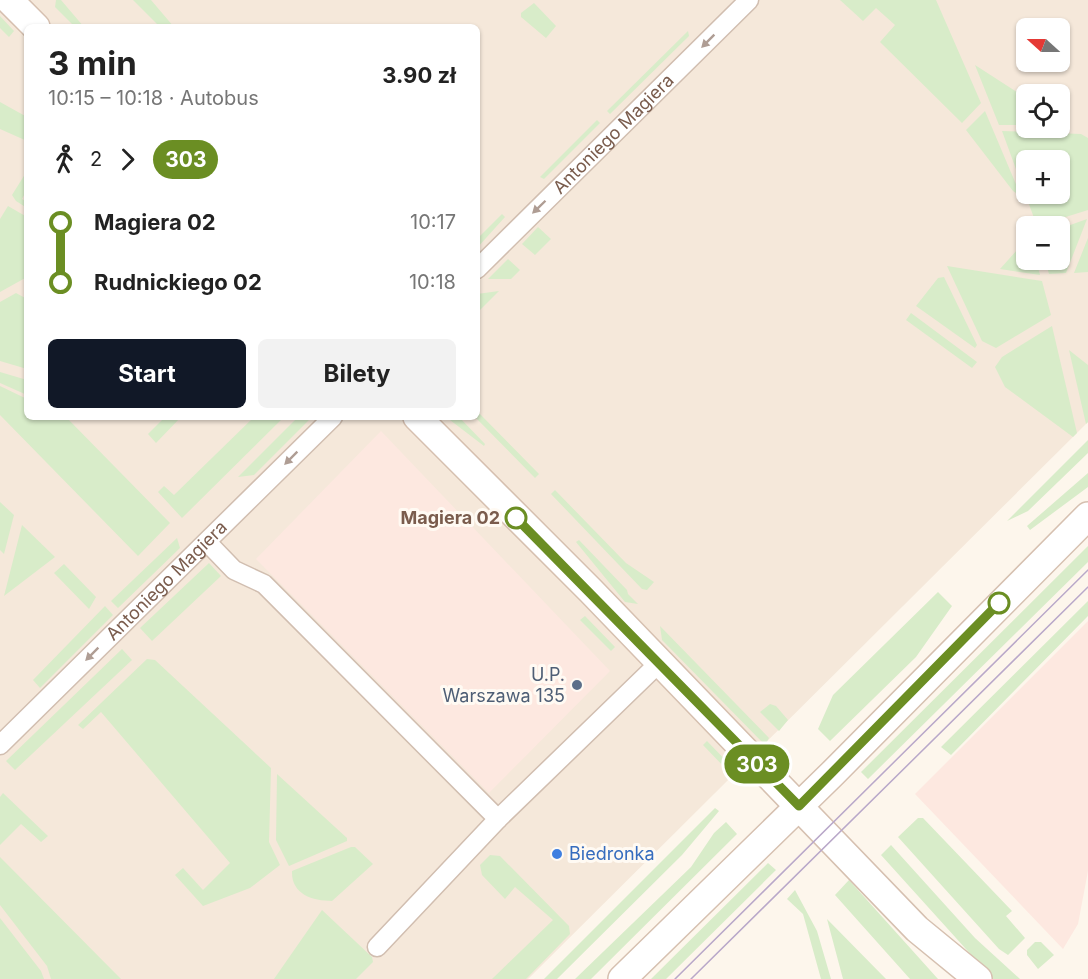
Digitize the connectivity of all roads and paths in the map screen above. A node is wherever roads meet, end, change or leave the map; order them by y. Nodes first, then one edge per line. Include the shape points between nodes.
1 (9, 0) edge
2 (749, 0) edge
3 (33, 24) edge
4 (480, 266) edge
5 (330, 420) edge
6 (420, 420) edge
7 (1088, 516) edge
8 (207, 542) junction
9 (659, 663) junction
10 (0, 745) edge
11 (799, 806) junction
12 (498, 819) junction
13 (917, 929) junction
14 (377, 948) dead end
15 (622, 979) edge
16 (951, 979) edge
17 (978, 979) edge

1 - 3 street
2 -> 4 street, Antoniego Magiera
5 -> 8 street, Antoniego Magiera
6 - 9 street
7 - 11 street
8 -> 10 street, Antoniego Magiera
8 - 12 street via 234,570 264,584
9 - 11 street
9 - 12 street
11 - 13 street
11 - 15 street
12 - 14 street
13 - 16 street
13 - 17 street

